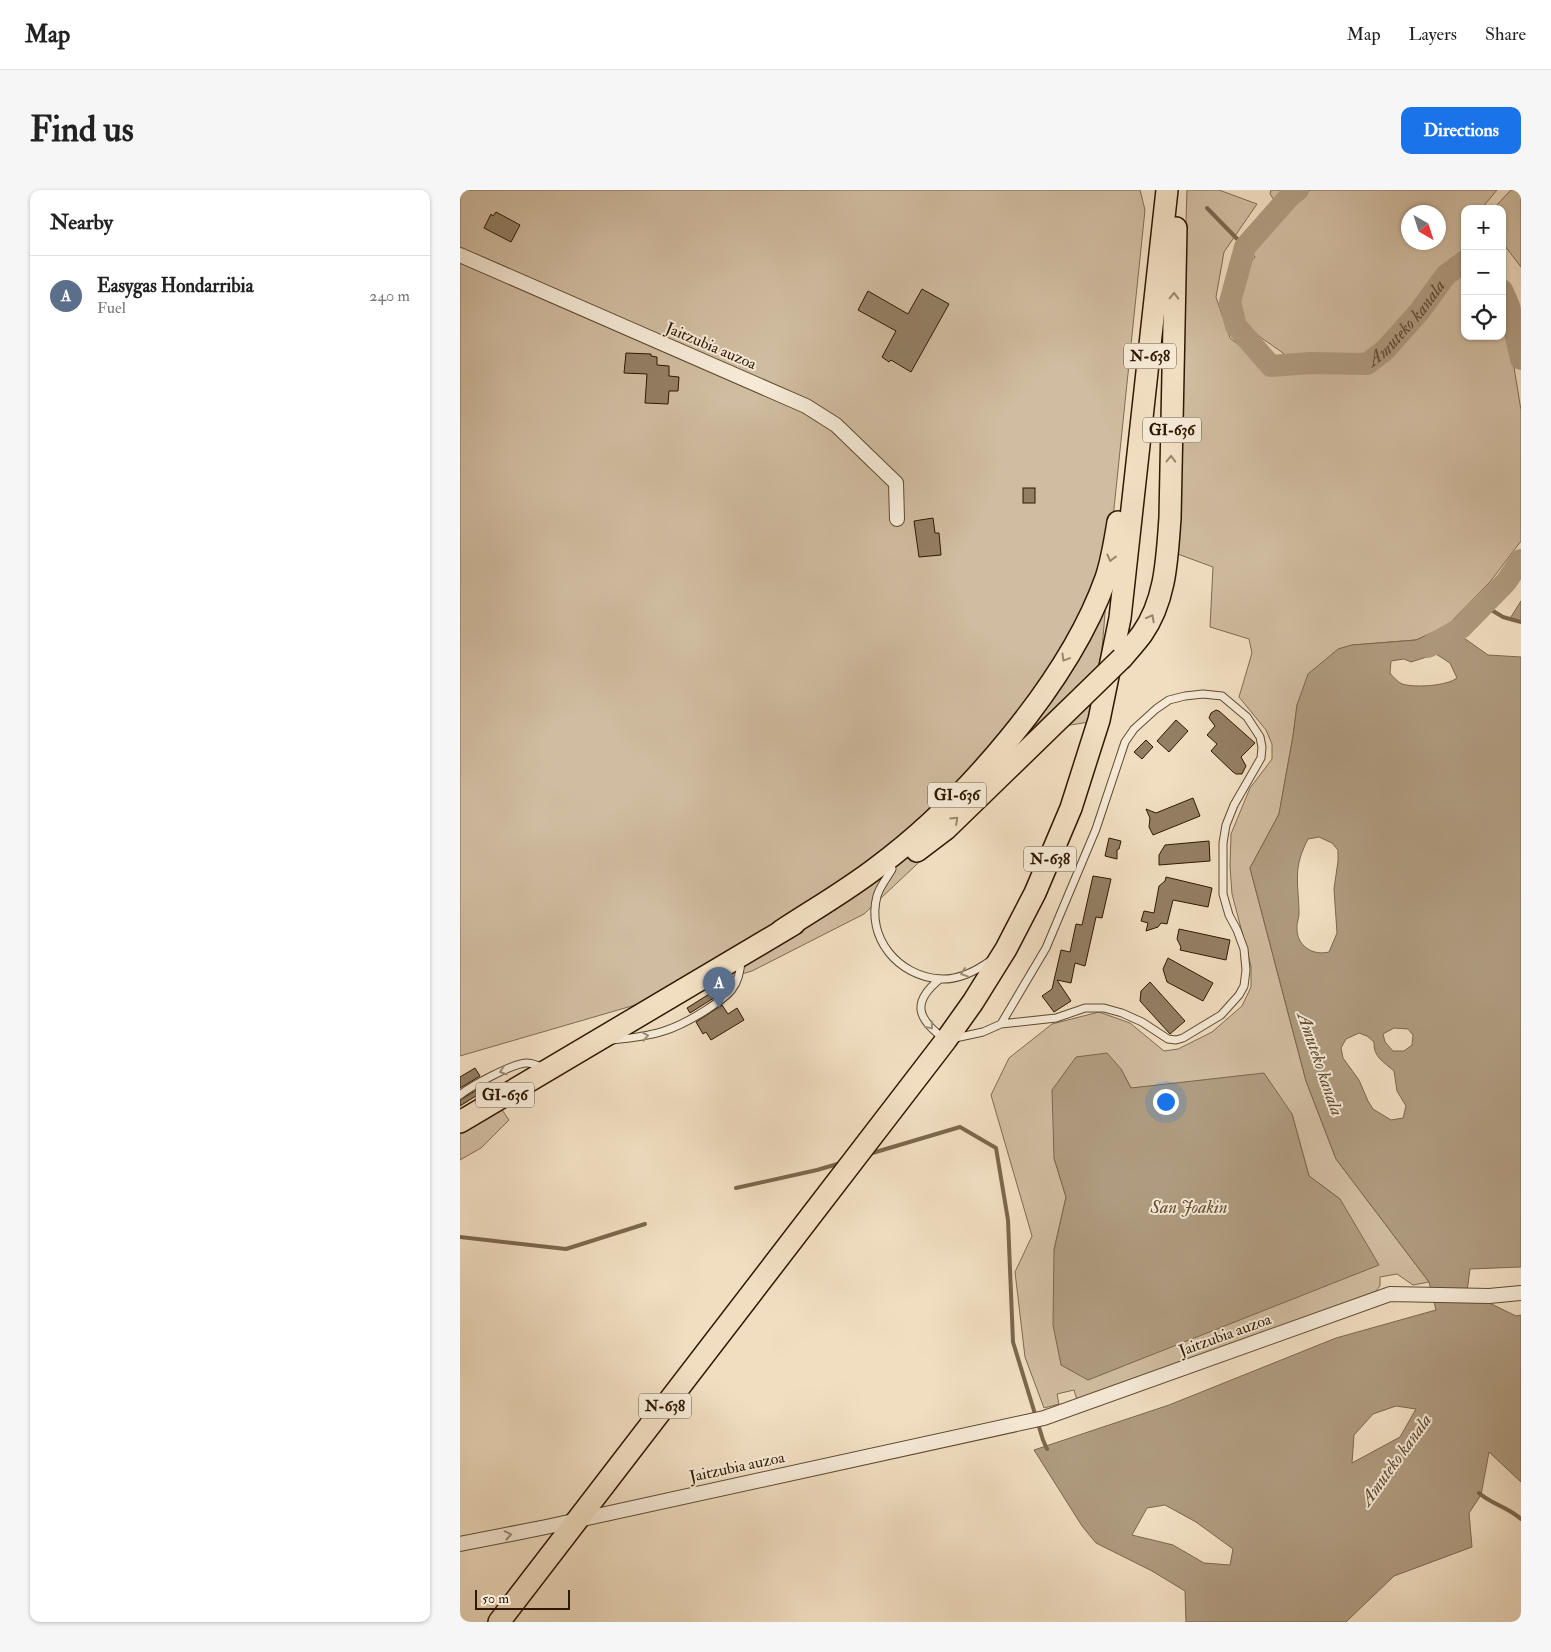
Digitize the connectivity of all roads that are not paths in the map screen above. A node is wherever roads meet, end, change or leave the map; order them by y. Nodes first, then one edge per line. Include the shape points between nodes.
1 (1155, 190) edge
2 (1167, 190) edge
3 (1176, 190) edge
4 (460, 255) edge
5 (1128, 458) junction
6 (897, 519) dead end
7 (1131, 522) junction
8 (892, 869) junction
9 (781, 931) junction
10 (1006, 949) junction
11 (741, 955) junction
12 (940, 979) junction
13 (1001, 1024) junction
14 (946, 1040) junction
15 (596, 1041) junction
16 (550, 1068) junction
17 (460, 1095) edge
18 (460, 1122) edge
19 (1521, 1293) edge
20 (578, 1520) junction
21 (460, 1544) edge
22 (499, 1622) edge

1 - 5 main road, GI-636
2 - 7 main road, N-638
8 -> 3 main road, GI-636, bridge via 946,829 1122,658 1143,633 1156,609 1164,583 1170,518
4 - 6 street, Jaitzubia auzoa via 814,411 836,425 896,483
5 - 7 main road, N-638
5 -> 9 main road, GI-636 via 1106,577 1090,616 1050,684 1007,741 922,831 876,868
7 - 10 main road, N-638 via 1120,618 1099,720 1071,808 1035,893
8 - 9 main road, GI-636
8 - 12 lane via 877,896 876,921 882,942 893,958 910,970
9 - 11 main road, GI-636
10 -> 12 lane via 984,966
10 - 14 main road, N-638
11 - 15 main road, GI-636
15 -> 11 lane via 640,1037 668,1031 687,1022 728,996 737,982
12 -> 14 lane via 930,987 920,1012 933,1031
13 - 13 lane via 1046,948 1096,829 1125,742 1134,729 1169,700 1203,694 1222,696 1247,717 1262,746 1261,758 1234,805 1222,843 1228,915 1244,949 1246,970 1239,995 1222,1015 1176,1040 1168,1039 1122,1013 1104,1008 1085,1008 1056,1018
13 - 14 lane via 983,1032
14 - 20 main road, N-638
15 - 16 main road, GI-636
16 -> 17 lane via 526,1063 495,1074
16 - 18 main road, GI-636
19 - 20 street, Jaitzubia auzoa via 1489,1296 1390,1294 1044,1418
21 -> 20 street, Jaitzubia auzoa
20 - 22 main road, N-638

